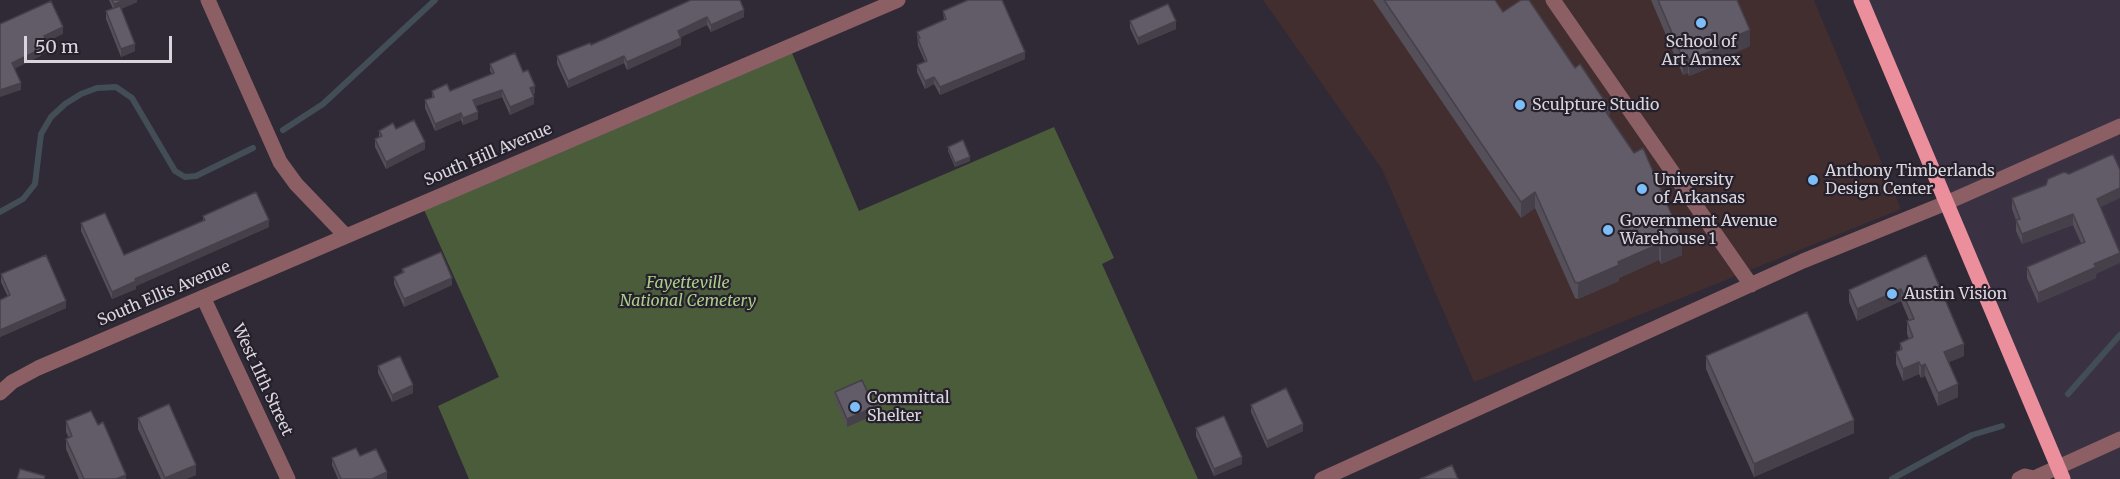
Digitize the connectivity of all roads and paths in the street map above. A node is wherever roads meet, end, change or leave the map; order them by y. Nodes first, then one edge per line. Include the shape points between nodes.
1 (208, 0) edge
2 (898, 0) edge
3 (1553, 0) edge
4 (1861, 0) edge
5 (2120, 126) edge
6 (1946, 203) junction
7 (345, 235) junction
8 (1751, 285) junction
9 (204, 297) junction
10 (0, 393) edge
11 (2120, 439) edge
12 (2060, 473) edge
13 (288, 479) edge
14 (1322, 479) edge
15 (2019, 479) edge
16 (2034, 479) edge

1 - 7 street via 280,162
2 - 7 street, South Hill Avenue
3 - 8 street
4 - 6 main road
5 - 6 street
6 - 8 street
6 - 12 main road
7 - 9 street, South Ellis Avenue
8 - 14 street
9 - 10 street, South Ellis Avenue via 38,368
9 - 13 street, West 11th Street
11 - 12 street
12 - 16 street
15 - 16 street

